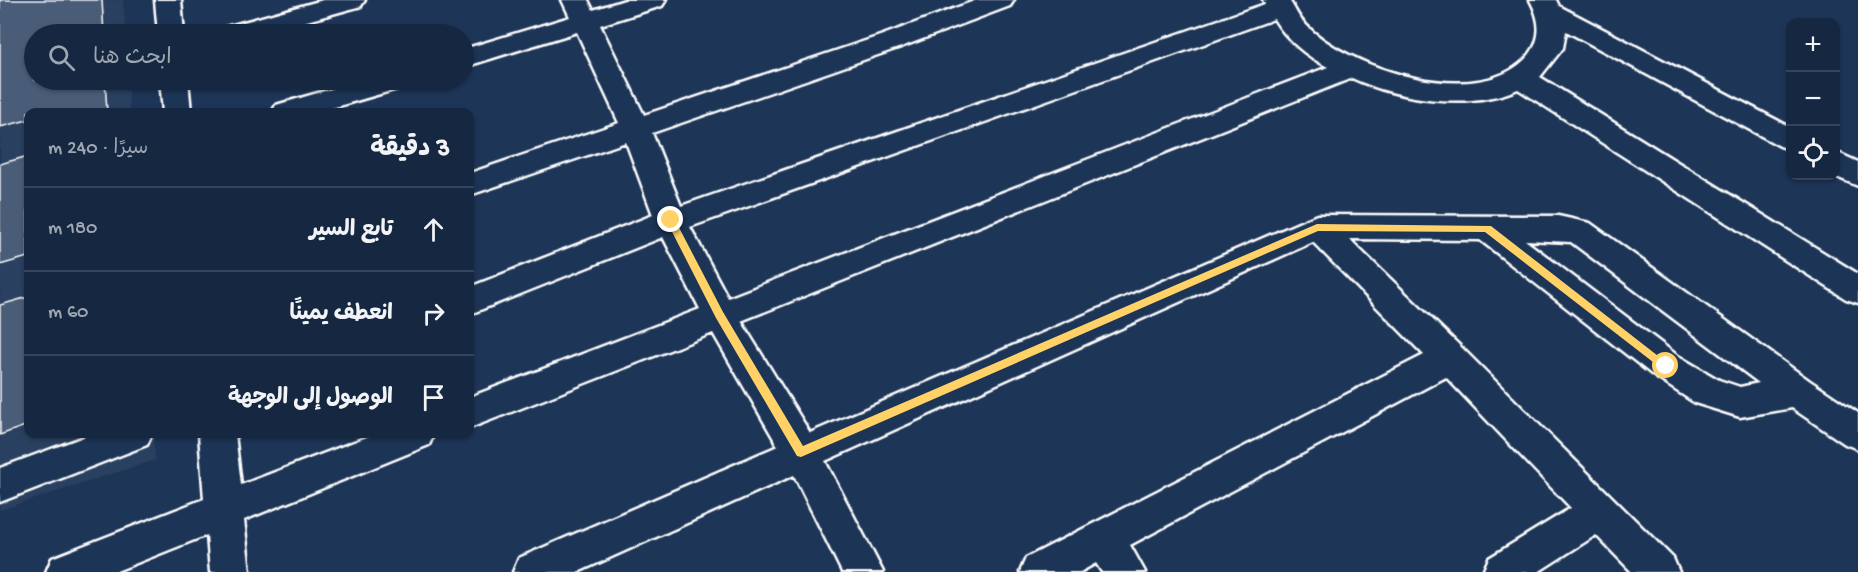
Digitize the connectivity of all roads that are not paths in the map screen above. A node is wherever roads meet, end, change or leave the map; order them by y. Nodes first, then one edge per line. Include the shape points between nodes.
1 (168, 0) edge
2 (352, 0) edge
3 (652, 0) edge
4 (1001, 0) edge
5 (1277, 4) edge
6 (1547, 6) edge
7 (580, 11) edge
8 (170, 24) edge
9 (267, 24) edge
10 (474, 54) edge
11 (1349, 69) junction
12 (1521, 78) junction
13 (175, 90) edge
14 (360, 90) edge
15 (177, 108) edge
16 (299, 108) edge
17 (636, 128) junction
18 (1786, 137) edge
19 (474, 183) edge
20 (671, 220) junction
21 (1317, 227) junction
22 (1487, 228) junction
23 (1858, 290) edge
24 (474, 299) edge
25 (720, 315) junction
26 (1450, 358) junction
27 (1797, 392) junction
28 (474, 411) edge
29 (1858, 433) edge
30 (124, 438) edge
31 (217, 438) edge
32 (406, 438) edge
33 (801, 453) junction
34 (0, 485) edge
35 (222, 509) junction
36 (1599, 511) junction
37 (1103, 539) junction
38 (66, 572) edge
39 (230, 572) edge
40 (533, 572) edge
41 (863, 572) edge
42 (1040, 572) edge
43 (1125, 572) edge
44 (1503, 572) edge
45 (1659, 572) edge

1 - 8 street
2 - 9 street
3 - 7 street
4 - 17 street
5 - 11 street via 1305,41
5 - 20 street
6 - 12 street via 1554,37 1544,60
6 - 18 street
7 - 10 street
7 - 17 street
11 - 12 street via 1422,90 1459,92
11 - 25 street
12 - 23 street
13 - 15 street
14 - 16 street
17 - 19 street
17 - 20 street
20 - 24 street
20 - 25 street
21 - 22 street
21 - 26 street
21 - 33 street
22 - 27 street via 1558,228 1587,235
22 - 27 street via 1666,366 1708,392 1740,402
25 - 28 street
25 - 33 street
26 - 36 street
26 - 37 street
27 - 29 street
30 - 34 street
31 - 35 street
32 - 35 street
33 - 40 street
33 - 41 street
35 - 38 street
35 - 39 street
36 - 44 street
36 - 45 street
37 - 42 street
37 - 43 street

